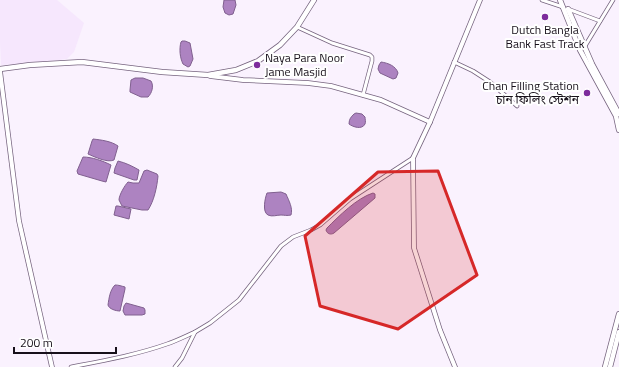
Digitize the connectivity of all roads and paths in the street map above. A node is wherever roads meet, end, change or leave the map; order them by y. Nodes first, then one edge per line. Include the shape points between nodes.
1 (314, 0) edge
2 (480, 0) edge
3 (542, 0) edge
4 (560, 0) edge
5 (564, 0) edge
6 (613, 0) edge
7 (566, 8) junction
8 (600, 21) junction
9 (297, 27) junction
10 (584, 47) junction
11 (454, 62) junction
12 (0, 70) edge
13 (208, 75) junction
14 (363, 95) junction
15 (517, 106) dead end
16 (619, 114) edge
17 (430, 122) junction
18 (619, 130) edge
19 (413, 158) junction
20 (619, 314) edge
21 (195, 332) junction
22 (619, 332) edge
23 (52, 367) edge
24 (71, 367) edge
25 (175, 367) edge
26 (455, 367) edge
27 (605, 367) edge
28 (610, 367) edge

1 - 9 main road
2 - 11 street
3 - 7 street
4 - 7 main road
5 - 7 main road
6 - 8 street
7 - 8 street
7 - 10 main road
7 - 18 main road via 580,50 616,116
8 - 10 street
9 - 13 main road via 280,45 258,61 236,70
9 - 14 street via 331,43 372,57
10 - 16 main road
11 - 15 street via 490,82
11 - 17 street
12 - 13 main road via 30,65 82,62
12 - 23 street via 19,221
13 - 14 street via 332,86
14 - 17 street via 381,100
17 - 19 street
19 - 21 street via 350,199 320,225 289,239 239,300
19 - 26 street via 414,248 440,330
20 - 27 main road
21 - 24 street via 150,350
21 - 25 street
22 - 28 main road

